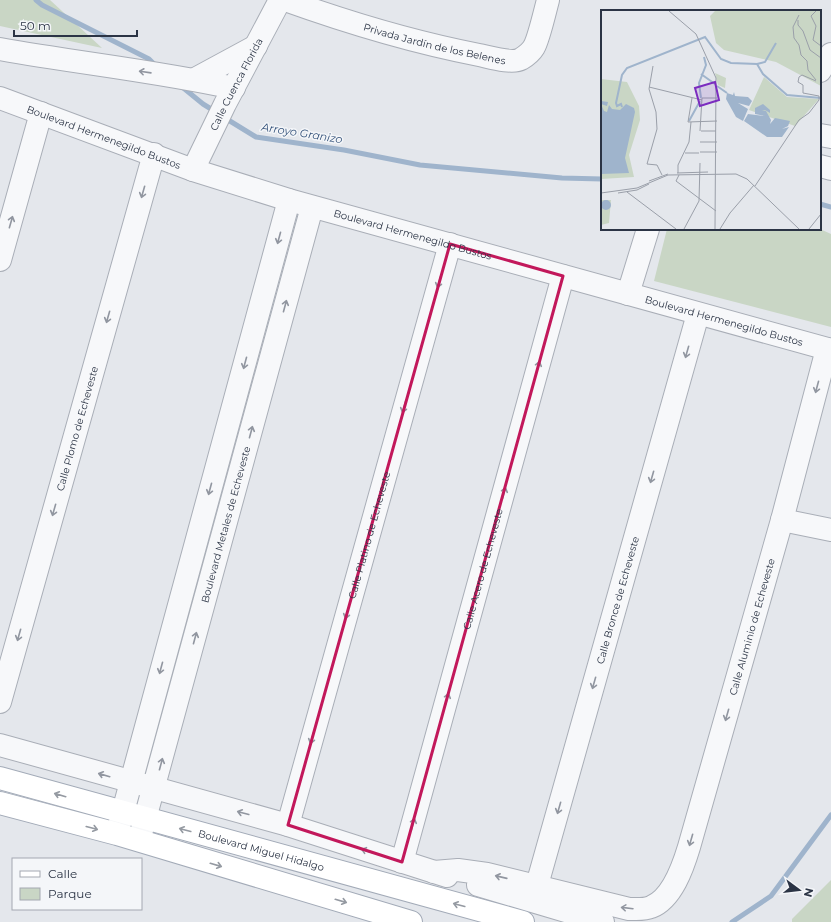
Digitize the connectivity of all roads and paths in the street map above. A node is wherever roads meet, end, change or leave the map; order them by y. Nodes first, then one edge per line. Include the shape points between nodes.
1 (280, 0) edge
2 (285, 0) edge
3 (548, 0) edge
4 (256, 46) junction
5 (0, 49) edge
6 (831, 54) edge
7 (821, 69) edge
8 (189, 78) junction
9 (230, 96) junction
10 (0, 98) edge
11 (41, 113) junction
12 (821, 135) edge
13 (831, 137) edge
14 (154, 154) junction
15 (821, 166) edge
16 (831, 169) edge
17 (193, 170) junction
18 (289, 200) junction
19 (312, 207) junction
20 (648, 230) edge
21 (450, 244) junction
22 (0, 260) edge
23 (563, 276) junction
24 (628, 294) junction
25 (698, 314) junction
26 (829, 350) edge
27 (782, 520) junction
28 (831, 530) edge
29 (0, 702) edge
30 (0, 745) edge
31 (0, 778) edge
32 (130, 782) junction
33 (154, 789) junction
34 (0, 804) edge
35 (123, 812) junction
36 (146, 819) junction
37 (288, 825) junction
38 (117, 834) junction
39 (139, 842) junction
40 (402, 862) junction
41 (434, 872) junction
42 (537, 886) junction
43 (411, 922) edge
44 (523, 922) edge
45 (604, 922) edge

1 - 4 street, Calle Cuenca Florida
2 - 3 street, Privada Jardín de los Belenes via 394,36 502,60 519,60 535,46
4 - 8 street
4 - 9 street, Calle Cuenca Florida
8 -> 5 street
6 - 7 street
8 - 9 street
9 - 17 street, Calle Cuenca Florida
10 - 11 street, Boulevard Hermenegildo Bustos
11 - 14 street, Boulevard Hermenegildo Bustos
22 -> 11 street
12 - 13 street
14 - 17 street, Boulevard Hermenegildo Bustos
14 -> 29 street, Calle Plomo de Echeveste
15 - 16 street
17 - 18 street, Boulevard Hermenegildo Bustos
18 - 19 street, Boulevard Hermenegildo Bustos
18 -> 32 street
19 - 21 street, Boulevard Hermenegildo Bustos
33 -> 19 street, Boulevard Metales de Echeveste
20 - 24 street
21 - 23 street, Boulevard Hermenegildo Bustos
21 -> 37 street, Calle Platino de Echeveste
23 - 24 street, Boulevard Hermenegildo Bustos
40 -> 23 street, Calle Acero de Echeveste
24 - 25 street, Boulevard Hermenegildo Bustos
25 - 26 street, Boulevard Hermenegildo Bustos
25 -> 42 street, Calle Bronce de Echeveste
26 -> 27 street, Calle Aluminio de Echeveste
27 - 28 street
27 -> 42 street, Calle Aluminio de Echeveste via 684,863 663,899 652,907 629,909
32 -> 30 street
35 -> 31 main road, Boulevard Miguel Hidalgo
32 - 33 street
32 - 35 street
33 - 36 street, Boulevard Metales de Echeveste
37 -> 33 street
34 -> 38 main road
35 - 36 main road, Boulevard Miguel Hidalgo
35 - 38 street
36 - 39 street, Boulevard Metales de Echeveste
44 -> 36 main road, Boulevard Miguel Hidalgo
40 -> 37 street
38 - 39 main road
39 -> 43 main road
40 - 41 street
42 -> 41 street via 471,871
41 - 45 street

